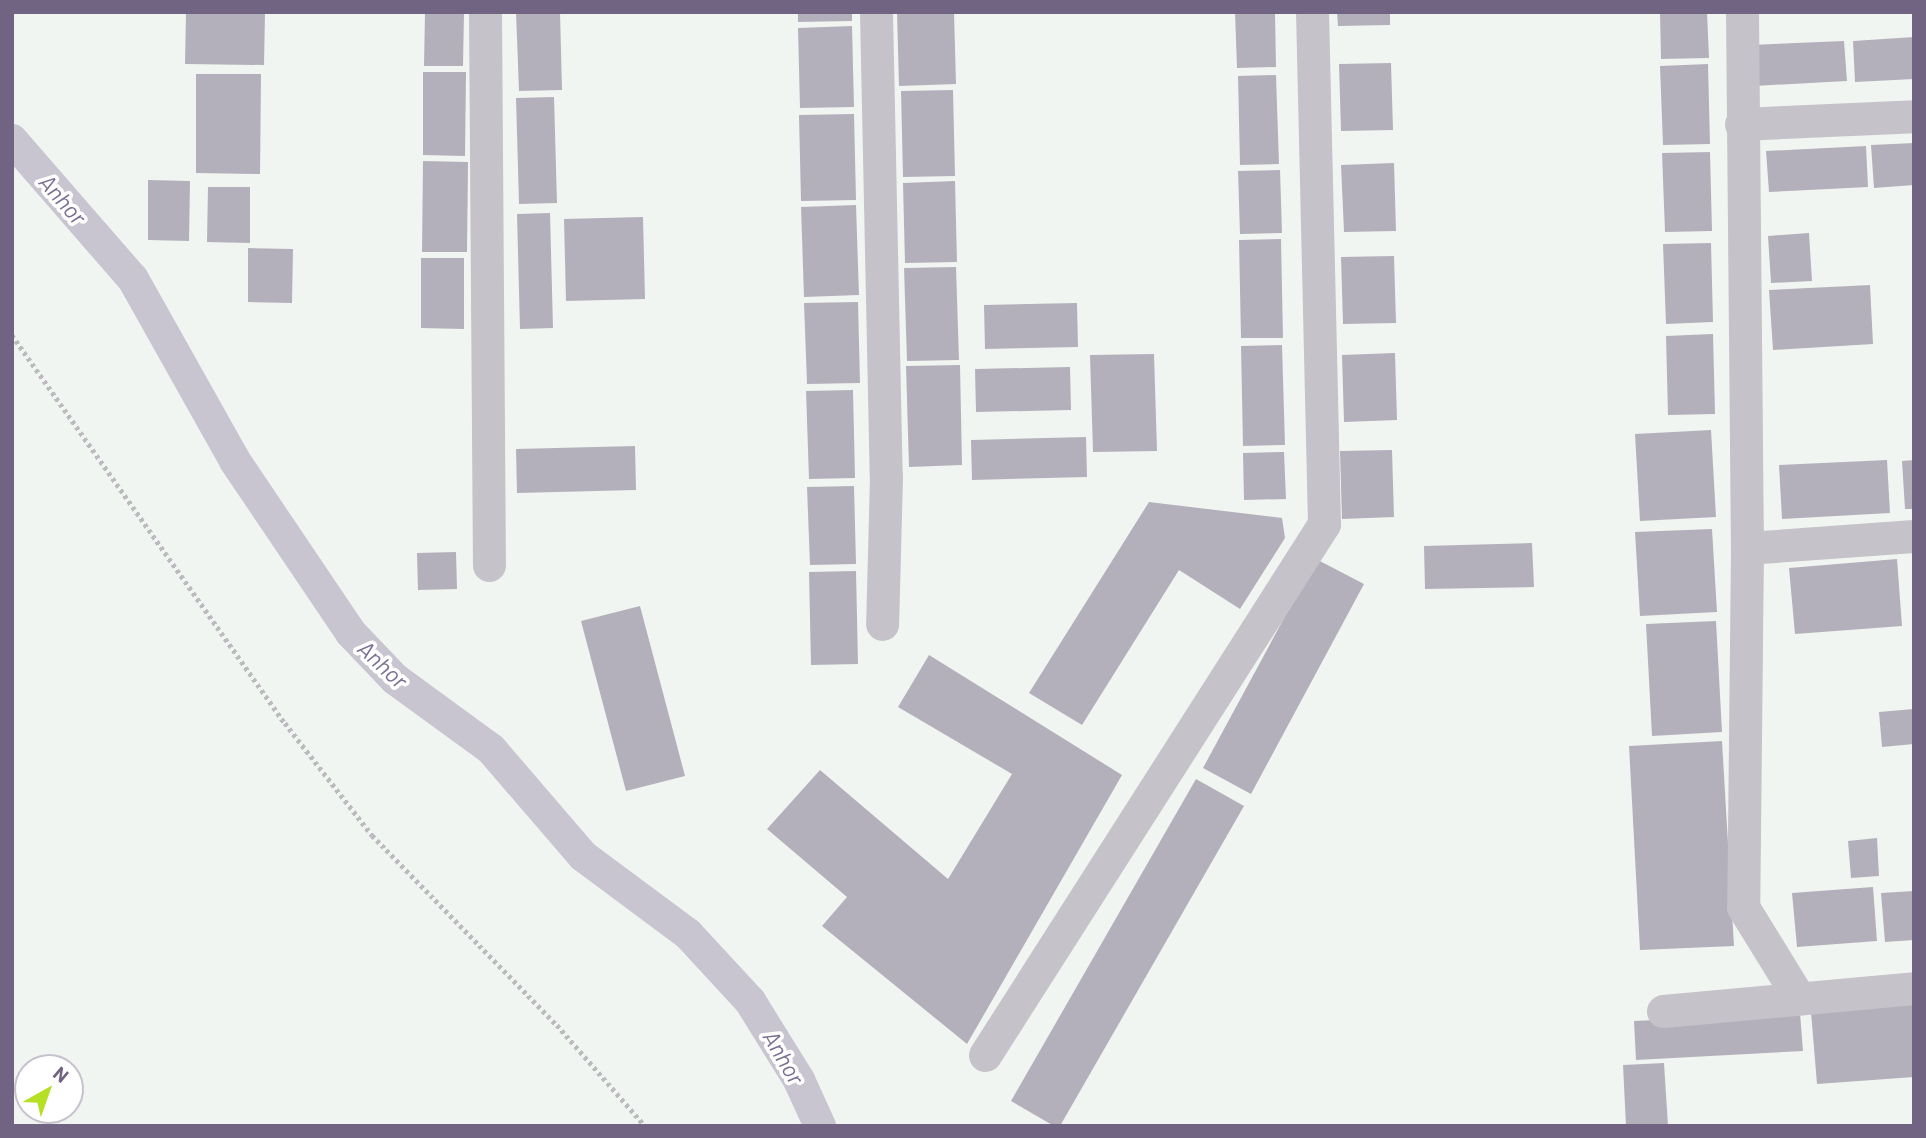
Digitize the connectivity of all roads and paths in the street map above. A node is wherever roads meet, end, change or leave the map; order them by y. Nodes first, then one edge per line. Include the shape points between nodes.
1 (485, 12) edge
2 (876, 12) edge
3 (1312, 12) edge
4 (1742, 12) edge
5 (1914, 116) edge
6 (1741, 124) junction
7 (12, 335) edge
8 (1914, 536) edge
9 (1747, 548) junction
10 (489, 565) dead end
11 (882, 624) dead end
12 (1914, 988) edge
13 (1799, 998) junction
14 (1663, 1011) dead end
15 (985, 1055) dead end
16 (645, 1126) edge

1 - 10 street
2 - 11 street via 886,476
3 - 15 street via 1324,524
4 - 6 street
5 - 6 street
6 - 9 street
7 - 16 path via 285,723 372,835 557,1025
8 - 9 street
9 - 13 street via 1743,907
12 - 13 street
13 - 14 street

